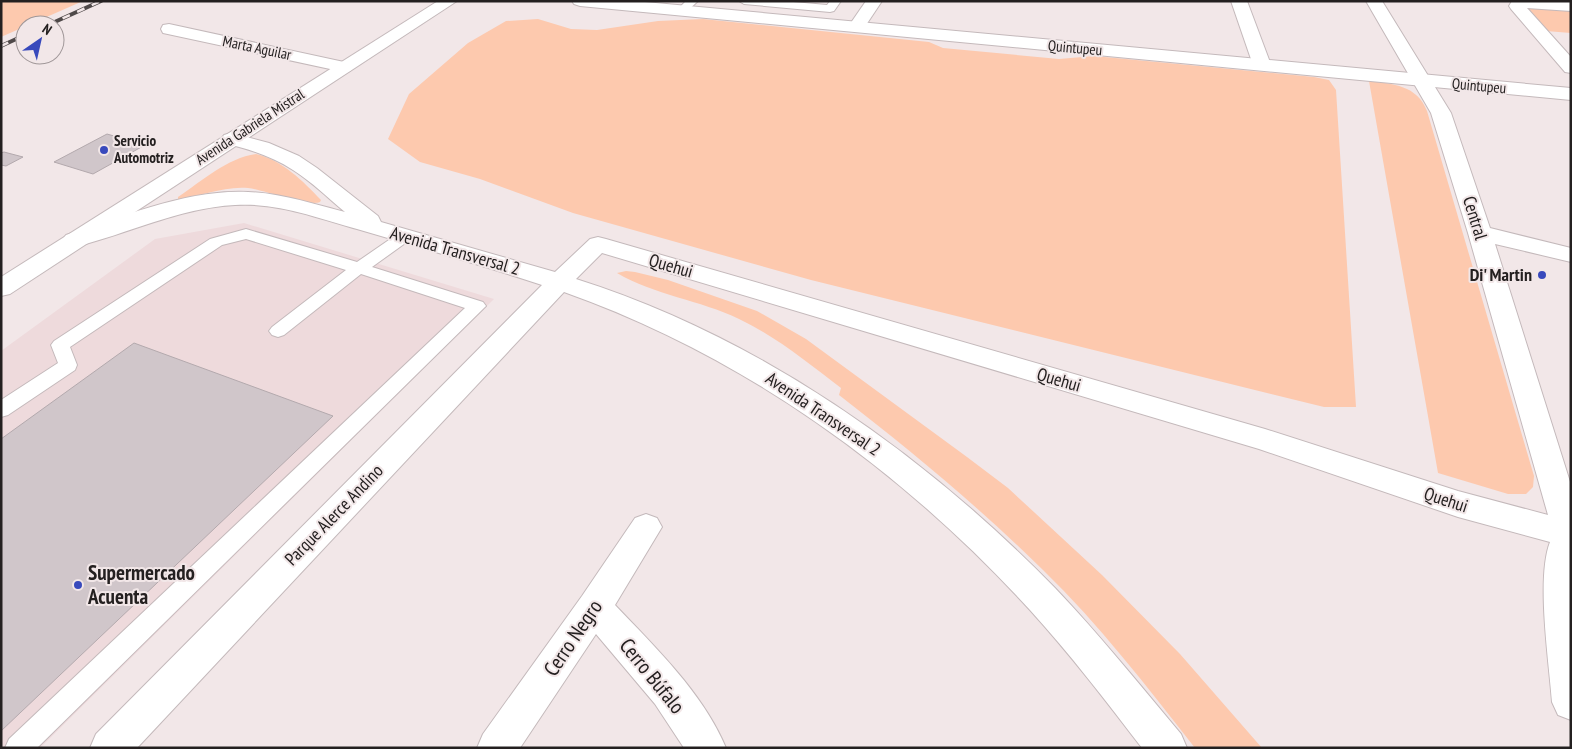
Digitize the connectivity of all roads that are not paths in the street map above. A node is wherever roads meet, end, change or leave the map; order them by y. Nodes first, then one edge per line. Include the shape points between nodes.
1 (449, 1) edge
2 (580, 1) edge
3 (744, 1) edge
4 (836, 1) edge
5 (874, 1) edge
6 (1239, 1) edge
7 (1374, 1) edge
8 (624, 3) edge
9 (687, 6) edge
10 (1571, 6) edge
11 (856, 27) junction
12 (170, 29) dead end
13 (1262, 65) junction
14 (344, 66) junction
15 (1571, 68) edge
16 (1420, 80) junction
17 (1571, 94) edge
18 (231, 139) junction
19 (393, 232) junction
20 (1480, 233) junction
21 (74, 240) junction
22 (1571, 255) edge
23 (359, 268) junction
24 (559, 282) junction
25 (1, 288) edge
26 (278, 331) dead end
27 (1, 410) edge
28 (646, 527) dead end
29 (1570, 534) edge
30 (594, 607) junction
31 (1571, 702) edge
32 (18, 748) edge
33 (110, 748) edge
34 (497, 748) edge
35 (706, 748) edge
36 (1167, 748) edge

1 - 14 street, Avenida Gabriela Mistral
2 - 8 street, Quintupeu
3 - 4 lane via 830,9
5 - 11 street
6 - 13 street
7 - 16 street, Central
8 - 9 street, Quintupeu
9 - 11 street, Quintupeu
10 - 15 street via 1533,3 1517,6
11 - 13 street, Quintupeu
12 - 14 street, Marta Aguilar
13 - 16 street, Quintupeu
14 - 18 street, Avenida Gabriela Mistral
16 - 17 street, Quintupeu
16 - 20 street, Central via 1441,113
18 - 19 street, Avenida Transversal 2 via 286,157 309,171 346,204
18 - 21 street, Avenida Gabriela Mistral
19 - 21 street, Avenida Transversal 2 via 272,200 239,198 172,210
19 - 23 lane
19 - 24 street, Avenida Transversal 2
20 - 22 street
20 - 29 street, Central
21 - 25 street, Avenida Gabriela Mistral
23 - 26 lane
23 - 27 lane via 246,234 216,242 60,345 68,365
23 - 32 lane via 477,306
24 - 29 street, Quehui via 598,244 1255,438 1458,504
24 - 33 street, Parque Alerce Andino
24 - 36 street, Avenida Transversal 2 via 668,324 736,358 786,386 870,444 953,512 1027,582
28 - 30 street, Cerro Negro
29 - 31 street via 1562,554 1561,592
30 - 34 street, Cerro Negro
30 - 35 street, Cerro Búfalo via 651,669

